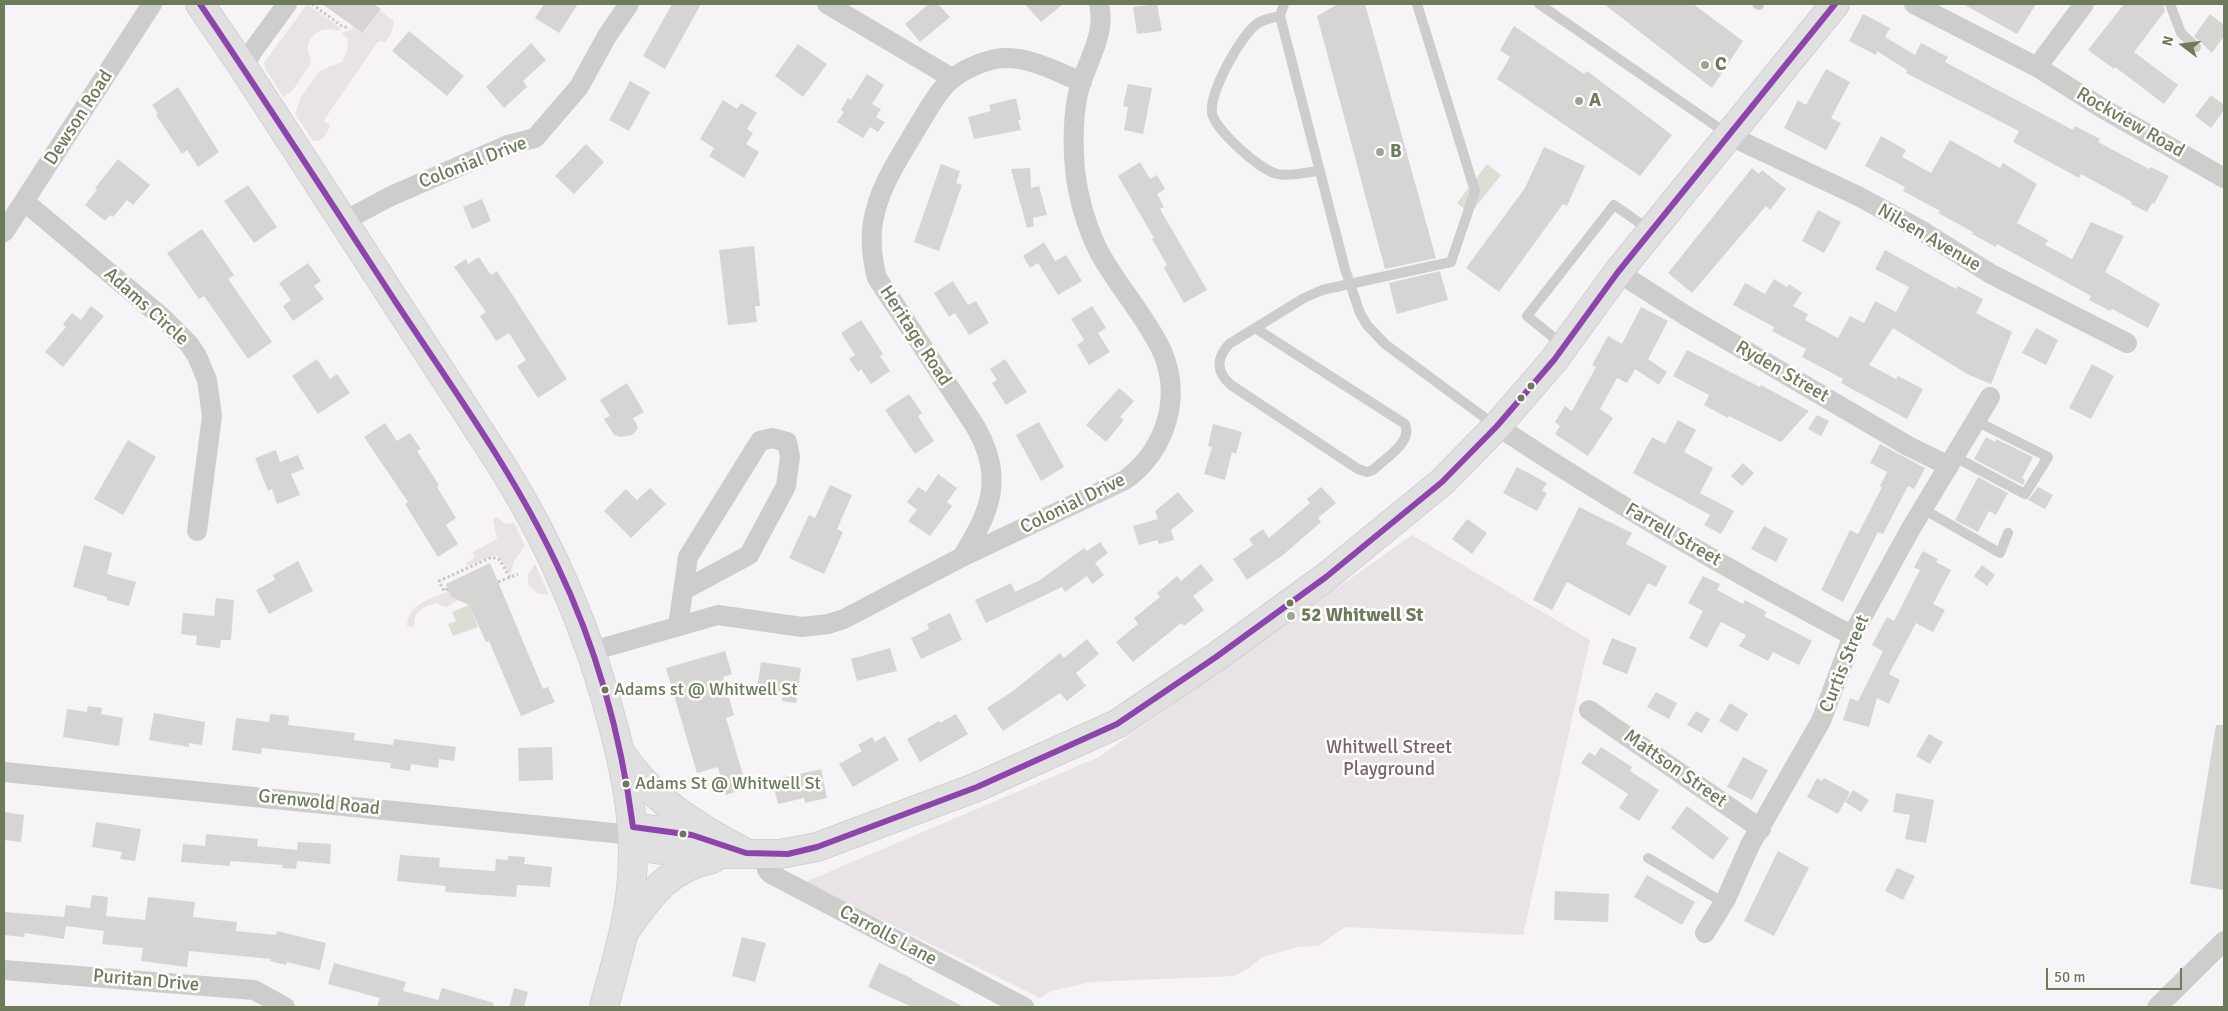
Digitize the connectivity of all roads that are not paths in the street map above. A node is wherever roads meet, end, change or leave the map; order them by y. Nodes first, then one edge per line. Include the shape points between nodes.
1 (152, 4) edge
2 (200, 4) edge
3 (287, 4) edge
4 (629, 4) edge
5 (827, 4) edge
6 (1099, 4) edge
7 (1284, 4) edge
8 (1417, 4) edge
9 (1539, 4) edge
10 (1835, 4) edge
11 (1914, 4) edge
12 (2084, 4) edge
13 (2170, 4) edge
14 (1280, 16) junction
15 (2196, 47) dead end
16 (243, 67) junction
17 (2037, 67) junction
18 (952, 78) junction
19 (1082, 82) junction
20 (1730, 136) junction
21 (1319, 170) junction
22 (2224, 178) edge
23 (25, 202) junction
24 (344, 221) junction
25 (1652, 231) junction
26 (4, 232) edge
27 (1618, 272) junction
28 (1350, 284) junction
29 (1255, 328) junction
30 (2127, 343) dead end
31 (1564, 346) junction
32 (1990, 398) dead end
33 (1976, 421) junction
34 (1497, 426) junction
35 (1952, 461) junction
36 (1922, 510) junction
37 (197, 530) dead end
38 (2008, 534) dead end
39 (962, 557) junction
40 (684, 590) junction
41 (678, 626) junction
42 (1853, 636) junction
43 (592, 651) junction
44 (1588, 710) dead end
45 (619, 750) junction
46 (4, 772) edge
47 (1761, 829) junction
48 (633, 836) junction
49 (756, 854) junction
50 (1648, 858) dead end
51 (1724, 903) junction
52 (624, 932) junction
53 (1705, 933) dead end
54 (2224, 941) edge
55 (4, 970) edge
56 (2169, 1004) edge
57 (285, 1007) edge
58 (604, 1007) edge
59 (1024, 1007) edge

1 - 23 street, Dewson Road
2 - 16 street
3 - 16 street
4 - 24 street, Colonial Drive via 607,36 580,87 535,138 508,145 391,196
5 - 18 street
6 - 19 street, Colonial Drive via 1098,42
7 - 14 lane
8 - 28 lane via 1475,191 1451,262
9 - 20 lane
10 - 20 street
11 - 17 street, Rockview Road
12 - 17 street
13 - 15 lane via 2181,33
14 - 21 lane
14 - 21 lane via 1258,23 1248,33 1217,83 1212,114 1216,125 1263,169 1287,175
16 - 24 street
17 - 22 street, Rockview Road
18 - 19 street, Heritage Road via 983,62 1011,57 1033,62
18 - 39 street, Heritage Road via 937,96 889,176 876,207 871,238 875,269 883,289 975,426 988,453 989,505 982,524
19 - 39 street, Colonial Drive via 1076,110 1075,167 1084,214 1099,251 1161,349 1170,390 1168,420 1154,450 1125,480
20 - 25 street
20 - 30 street, Nilsen Avenue via 1858,196 1991,274
21 - 28 lane
23 - 26 street, Dewson Road
23 - 37 street, Adams Circle via 163,318 189,344 196,356 207,380 212,411
24 - 43 street via 529,511 558,567
25 - 27 street
25 - 31 lane via 1614,204 1527,316
27 - 31 street
27 - 35 street, Ryden Street via 1908,446
28 - 29 lane via 1304,298
28 - 34 lane via 1360,313 1375,334
29 - 29 lane via 1222,352 1218,369 1230,385 1367,472 1406,439 1408,431 1405,424
31 - 34 street
32 - 33 street, Curtis Street
33 - 35 street, Curtis Street
33 - 35 lane via 2048,457 2025,494
34 - 42 street, Farrell Street via 1570,474
34 - 49 street via 1442,482 1326,577 1117,724 977,787 844,838 797,852
35 - 36 street, Curtis Street
36 - 38 lane via 2000,553
36 - 42 street, Curtis Street
39 - 41 street, Colonial Drive via 862,611 828,624 802,627 718,615
40 - 40 street via 749,555 786,486 790,457 786,442 772,438 760,441 688,557
40 - 41 street
41 - 43 street, Colonial Drive
42 - 47 street, Curtis Street via 1821,721
43 - 45 street
44 - 47 street, Mattson Street
45 - 48 street
45 - 49 street via 628,764 667,804 696,826
46 - 48 street, Grenwold Road
47 - 51 street, Curtis Street via 1750,844
48 - 49 street via 692,836
48 - 52 street via 631,890
49 - 52 street via 694,863 680,870 648,899
49 - 59 street, Carrolls Lane via 771,874
50 - 51 lane
51 - 53 street, Curtis Street
52 - 58 street
54 - 56 street
55 - 57 street, Puritan Drive via 254,990

